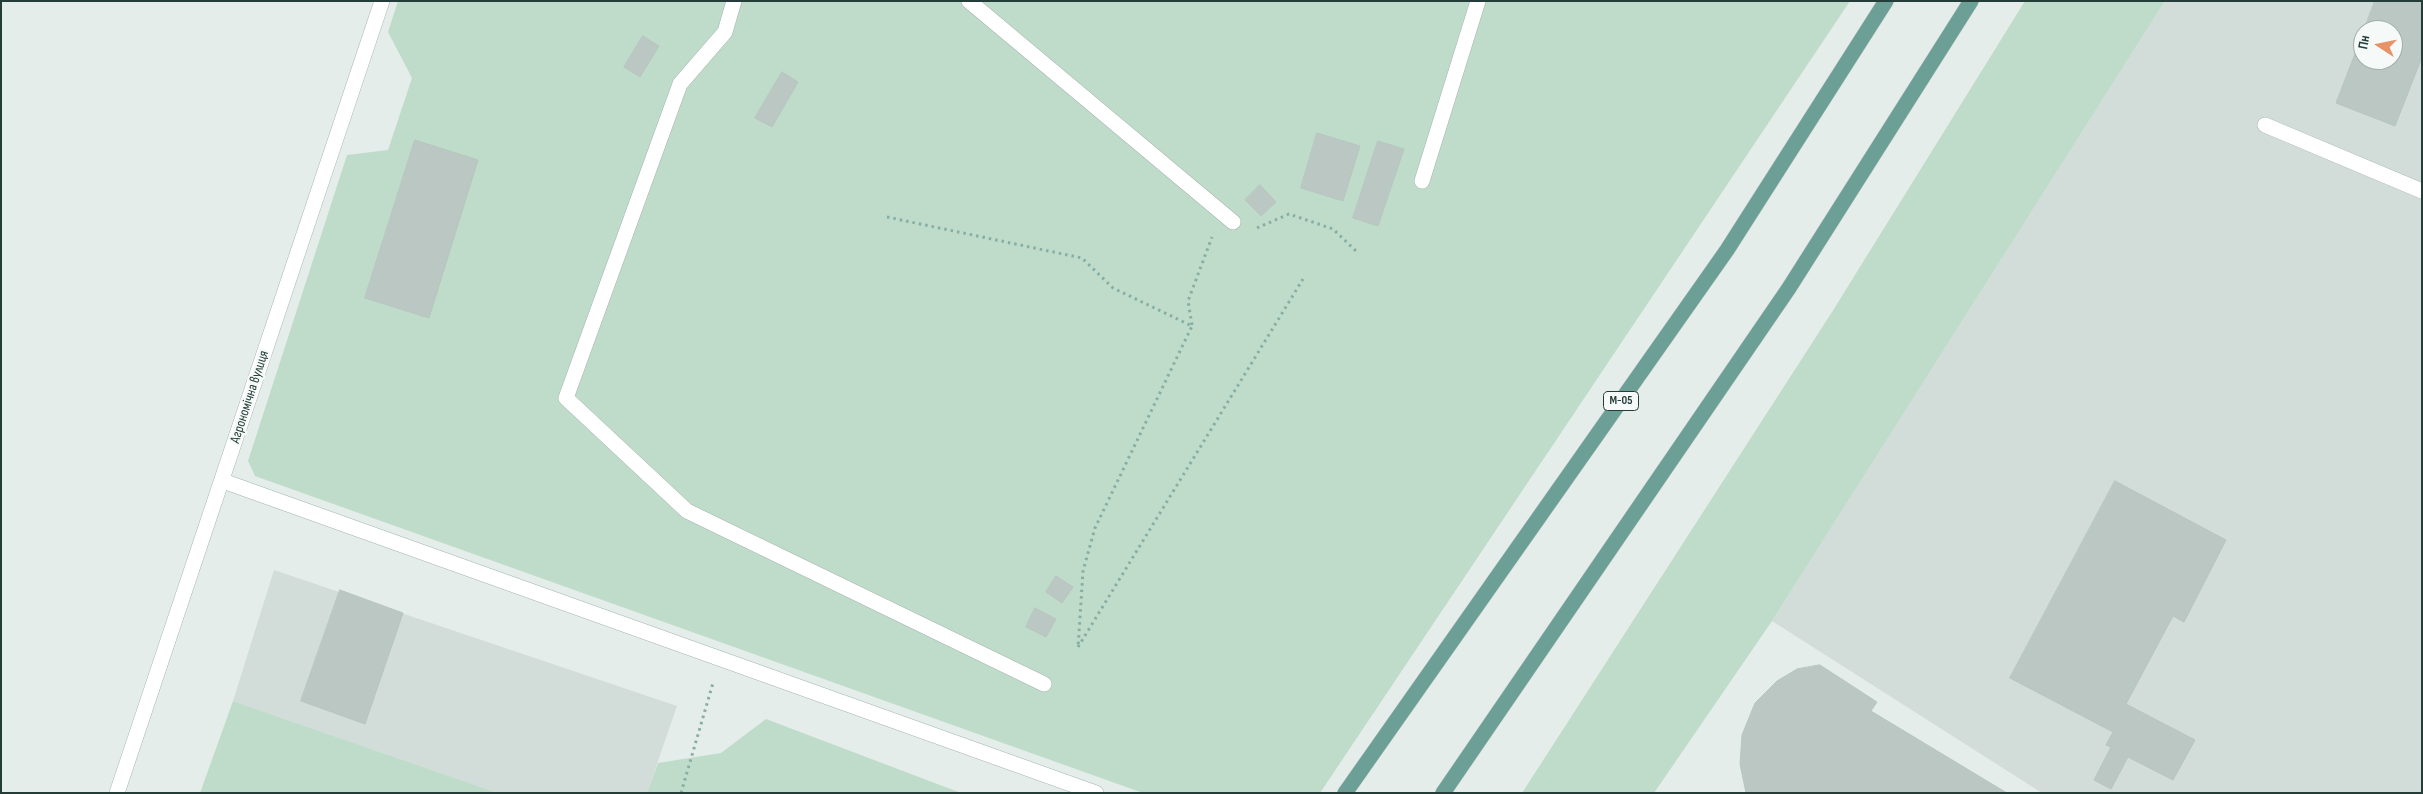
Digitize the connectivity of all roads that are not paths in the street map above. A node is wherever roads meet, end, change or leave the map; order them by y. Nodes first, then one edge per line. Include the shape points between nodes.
1 (382, 1) edge
2 (734, 1) edge
3 (969, 1) edge
4 (1478, 1) edge
5 (1886, 1) edge
6 (1971, 1) edge
7 (2265, 125) dead end
8 (1422, 182) dead end
9 (2422, 191) edge
10 (1228, 218) road end
11 (223, 481) junction
12 (1044, 684) dead end
13 (117, 793) edge
14 (1096, 793) edge
15 (1345, 793) edge
16 (1442, 793) edge

1 - 11 street, Агрономічна вулиця
2 - 12 street via 725,32 680,84 566,398 687,511
3 - 10 street
4 - 8 street
5 - 15 main road, М-05 via 1727,250
6 - 16 main road via 1789,288
7 - 9 street
11 - 13 street, Агрономічна вулиця
11 - 14 street

